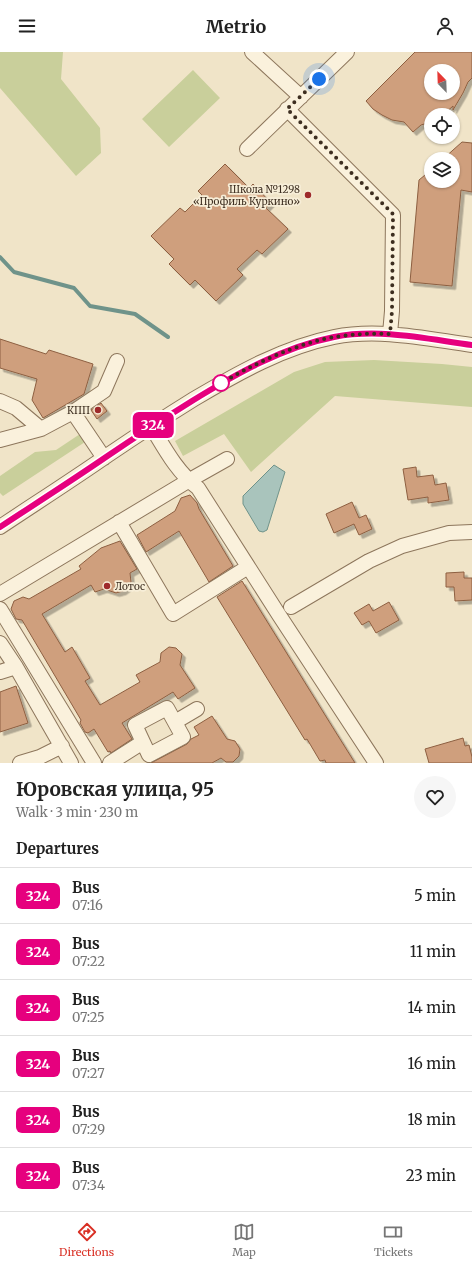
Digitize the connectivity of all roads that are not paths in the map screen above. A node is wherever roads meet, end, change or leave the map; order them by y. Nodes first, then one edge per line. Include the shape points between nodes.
1 (252, 52) edge
2 (347, 52) edge
3 (301, 97) junction
4 (287, 109) junction
5 (247, 149) dead end
6 (390, 334) junction
7 (472, 345) edge
8 (117, 361) dead end
9 (0, 401) edge
10 (73, 412) junction
11 (151, 426) junction
12 (41, 429) junction
13 (0, 440) edge
14 (104, 458) junction
15 (227, 459) dead end
16 (188, 480) junction
17 (120, 522) junction
18 (0, 527) edge
19 (472, 532) edge
20 (248, 567) junction
21 (0, 594) edge
22 (291, 607) dead end
23 (0, 608) edge
24 (0, 643) edge
25 (16, 667) junction
26 (0, 672) edge
27 (196, 709) dead end
28 (175, 722) junction
29 (143, 742) junction
30 (62, 746) junction
31 (20, 763) edge
32 (71, 763) edge
33 (94, 763) edge
34 (110, 763) edge
35 (376, 763) edge

1 - 3 street
2 - 3 street
3 - 4 street
4 - 5 street
4 - 6 street via 393,214
6 - 7 street
6 - 11 street via 335,337 298,347 229,378
8 - 10 street via 104,391
9 - 12 street via 16,408
10 - 12 street
10 - 14 street
11 - 14 street
11 - 16 street via 175,465
12 - 13 street
14 - 18 street
15 - 16 street
16 - 17 street
16 - 20 street via 198,488
17 - 20 street via 173,614
17 - 21 street
19 - 22 street via 449,533 402,546 369,561
20 - 35 street
23 - 33 street
24 - 25 street
25 - 26 street
25 - 30 street
27 - 28 street
28 - 29 street via 183,737 149,755
28 - 29 street via 167,708 135,725
29 - 34 street
30 - 31 street
30 - 32 street

